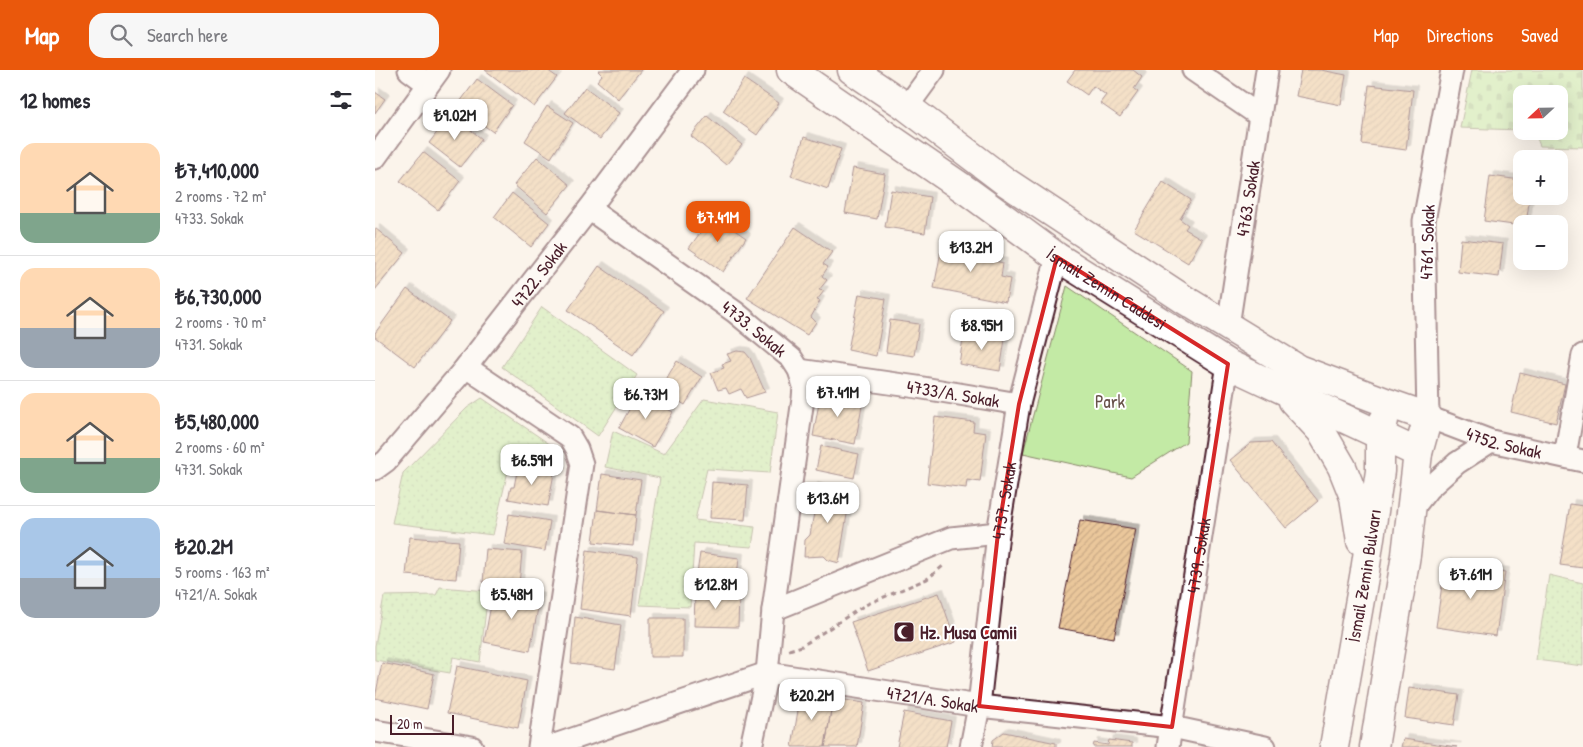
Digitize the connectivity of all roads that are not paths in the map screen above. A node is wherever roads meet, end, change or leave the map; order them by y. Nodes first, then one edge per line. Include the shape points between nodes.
1 (409, 70) edge
2 (693, 70) edge
3 (791, 70) edge
4 (852, 70) edge
5 (934, 70) edge
6 (1193, 70) edge
7 (1267, 70) edge
8 (1452, 70) edge
9 (434, 77) edge
10 (907, 107) junction
11 (1260, 116) junction
12 (375, 158) edge
13 (589, 210) junction
14 (1057, 257) junction
15 (1228, 326) junction
16 (1583, 355) edge
17 (1227, 364) junction
18 (466, 367) junction
19 (799, 370) junction
20 (1284, 390) junction
21 (1387, 403) junction
22 (1019, 404) junction
23 (1428, 417) junction
24 (1380, 436) junction
25 (1491, 441) junction
26 (1418, 453) junction
27 (1574, 458) edge
28 (375, 469) edge
29 (1410, 513) junction
30 (998, 533) junction
31 (1365, 571) junction
32 (773, 610) junction
33 (767, 665) junction
34 (979, 706) junction
35 (375, 731) edge
36 (1170, 737) edge
37 (471, 747) edge
38 (539, 747) edge
39 (549, 747) edge
40 (751, 747) edge
41 (971, 747) edge
42 (1265, 747) edge
43 (1334, 747) edge
44 (1374, 747) edge

1 - 9 street
2 - 13 street, 4722. Sokak
3 - 14 main road, İsmail Zemin Caddesi
4 - 10 main road, İsmail Zemin Caddesi
5 - 10 street
6 - 11 street
7 - 11 street, 4763. Sokak
8 - 23 street, 4761. Sokak via 1424,220
9 - 12 street
10 - 15 main road, İsmail Zemin Caddesi via 1006,182
11 - 15 street, 4763. Sokak
13 - 18 street, 4722. Sokak
13 - 19 street, 4733. Sokak via 735,312 792,359
14 - 17 main road, İsmail Zemin Caddesi
14 - 22 street, 4737. Sokak
15 - 21 main road, İsmail Zemin Caddesi via 1298,369
16 - 27 street
17 - 20 main road, İsmail Zemin Caddesi
17 - 36 street, 4739. Sokak
18 - 28 street, 4722. Sokak
18 - 38 street via 569,437 582,464
19 - 22 street, 4733/A. Sokak
19 - 32 street, 4733. Sokak via 804,386 803,399
20 - 24 main road, İsmail Zemin Caddesi
20 - 31 main road via 1321,431 1342,467 1354,497
21 - 23 main road, İsmail Zemin Caddesi
21 - 24 main road, İsmail Zemin Bulvarı
22 - 30 street, 4737. Sokak
23 - 25 street, 4752. Sokak
23 - 26 main road
24 - 26 main road, İsmail Zemin Caddesi
24 - 31 main road, İsmail Zemin Bulvarı via 1380,471
25 - 27 street, 4752. Sokak
25 - 29 street via 1457,463 1428,489
26 - 29 main road
29 - 44 main road
30 - 32 street via 951,538
30 - 34 street, 4737. Sokak
31 - 43 main road, İsmail Zemin Bulvarı
32 - 33 street, 4733. Sokak
33 - 34 street, 4721/A. Sokak
33 - 39 street, 4721/A. Sokak
33 - 40 street, 4733. Sokak
34 - 36 street, 4721/A. Sokak
34 - 41 street, 4737. Sokak
35 - 37 street
36 - 42 street, 4721/A. Sokak

